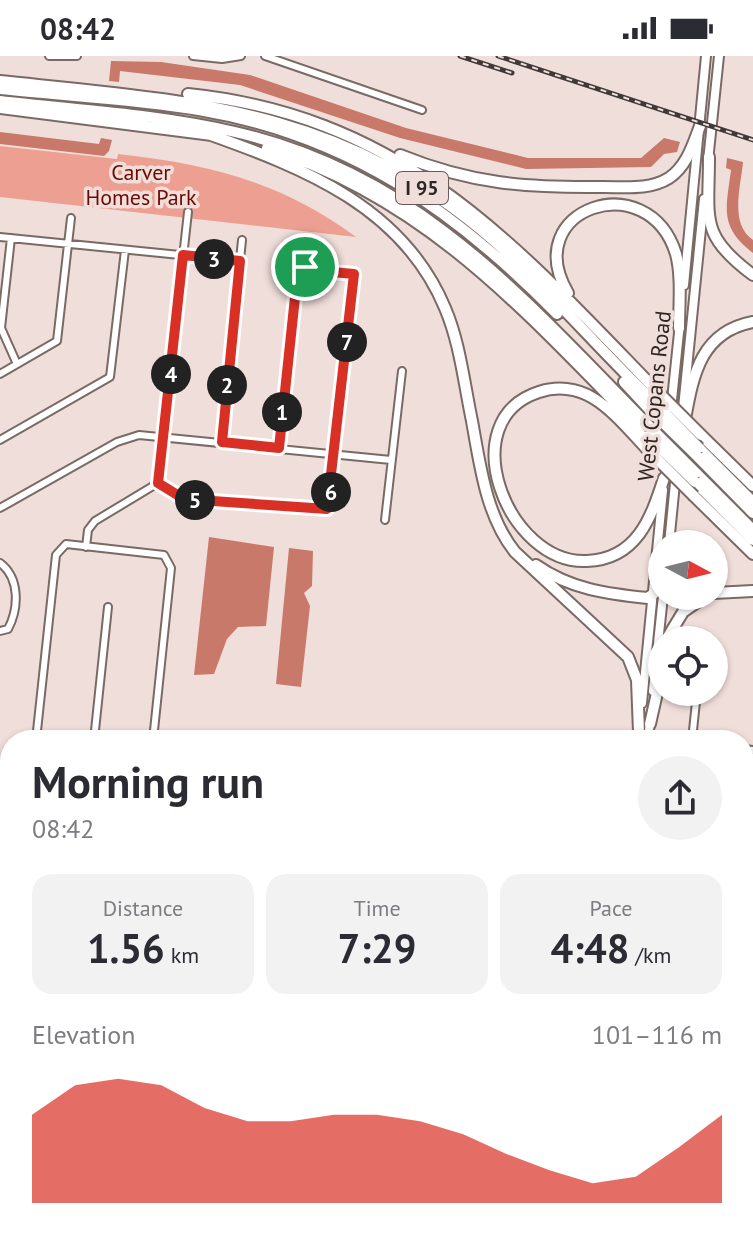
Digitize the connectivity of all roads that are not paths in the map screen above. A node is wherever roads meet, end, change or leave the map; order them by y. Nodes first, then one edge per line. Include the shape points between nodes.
1 (49, 56) edge
2 (77, 56) edge
3 (193, 56) edge
4 (241, 56) edge
5 (265, 56) edge
6 (706, 56) edge
7 (717, 56) edge
8 (0, 81) edge
9 (0, 89) edge
10 (126, 94) junction
11 (0, 101) edge
12 (0, 108) edge
13 (422, 110) dead end
14 (700, 126) junction
15 (331, 129) junction
16 (208, 134) junction
17 (709, 157) junction
18 (188, 212) dead end
19 (71, 218) dead end
20 (0, 237) edge
21 (11, 238) junction
22 (242, 240) dead end
23 (69, 244) junction
24 (125, 250) junction
25 (183, 255) junction
26 (240, 261) junction
27 (753, 275) edge
28 (580, 311) junction
29 (753, 322) edge
30 (679, 328) junction
31 (17, 364) junction
32 (402, 371) dead end
33 (0, 374) edge
34 (651, 405) junction
35 (649, 431) junction
36 (164, 437) junction
37 (0, 440) edge
38 (222, 442) junction
39 (279, 448) junction
40 (679, 448) junction
41 (698, 452) junction
42 (335, 454) junction
43 (391, 460) junction
44 (664, 478) junction
45 (696, 478) junction
46 (158, 483) junction
47 (753, 484) edge
48 (753, 502) edge
49 (0, 508) edge
50 (753, 513) edge
51 (496, 518) junction
52 (385, 520) dead end
53 (661, 530) edge
54 (670, 530) edge
55 (753, 530) edge
56 (753, 540) edge
57 (86, 547) junction
58 (753, 554) edge
59 (0, 563) edge
60 (753, 591) edge
61 (728, 592) edge
62 (648, 595) edge
63 (108, 607) dead end
64 (656, 610) edge
65 (657, 610) edge
66 (688, 610) edge
67 (674, 626) edge
68 (4, 630) edge
69 (654, 706) edge
70 (696, 706) edge
71 (650, 724) junction
72 (37, 730) edge
73 (95, 730) edge
74 (154, 730) edge
75 (638, 730) edge
76 (639, 730) edge
77 (649, 730) edge
78 (693, 730) edge

1 - 2 street
3 - 4 street
5 - 13 street
6 - 14 main road, West Copans Road
7 - 17 main road, West Copans Road
8 - 10 highway, I 95
9 - 34 highway via 217,113 289,133 358,161 424,198 484,243
10 - 15 highway via 227,99 290,113
10 - 34 highway, I 95 via 209,104 273,119 402,175 500,247
11 - 35 highway via 227,130 289,147 365,180 472,250
12 - 16 highway, I 95
14 - 15 highway via 682,166 662,182 548,188 457,176
14 - 30 main road, West Copans Road
15 - 28 highway via 401,163 465,204
16 - 35 highway, I 95 via 270,149 330,172 425,225 495,282
16 - 51 highway via 285,162 341,191 381,219 413,254 438,292 452,328
17 - 27 highway via 712,233 726,254
17 - 40 main road, West Copans Road
18 - 25 street
19 - 23 street
20 - 21 street
21 - 23 street
21 - 31 street via 1,328
22 - 26 street
23 - 24 street
23 - 31 street via 57,341
24 - 25 street
24 - 37 street via 110,377
25 - 26 street
25 - 36 street
26 - 38 street
28 - 30 highway via 559,275 560,241 583,211 616,203 651,218 671,242 678,268
28 - 47 highway, bridge
29 - 40 highway via 719,336 699,360
30 - 44 main road, West Copans Road
31 - 33 street
32 - 43 street
34 - 41 highway, I 95, bridge
35 - 45 highway, I 95, bridge
36 - 38 street
36 - 46 street
36 - 49 street via 139,435 117,442
38 - 39 street
39 - 42 street
39 - 42 street via 298,269 354,274
40 - 54 main road, West Copans Road
41 - 48 highway, I 95
41 - 50 highway
42 - 43 street
42 - 46 street via 327,509 184,499
43 - 52 street
44 - 53 main road, West Copans Road
44 - 58 highway, bridge via 650,520 636,540 605,558 576,561 547,552 522,528 503,496 494,457 497,434 511,410 529,396 555,389 597,400
45 - 55 highway
45 - 56 highway, I 95
46 - 57 street via 95,521
51 - 62 highway via 524,555 563,581 599,593
51 - 75 highway via 515,552 631,661 637,680
57 - 72 street via 60,547 56,555
57 - 74 street via 168,559
59 - 68 street via 13,572 15,582 12,621
60 - 61 highway
63 - 73 street
64 - 76 main road, West Copans Road
65 - 71 main road, West Copans Road
66 - 67 highway
69 - 71 highway
70 - 78 street
71 - 77 main road, West Copans Road

